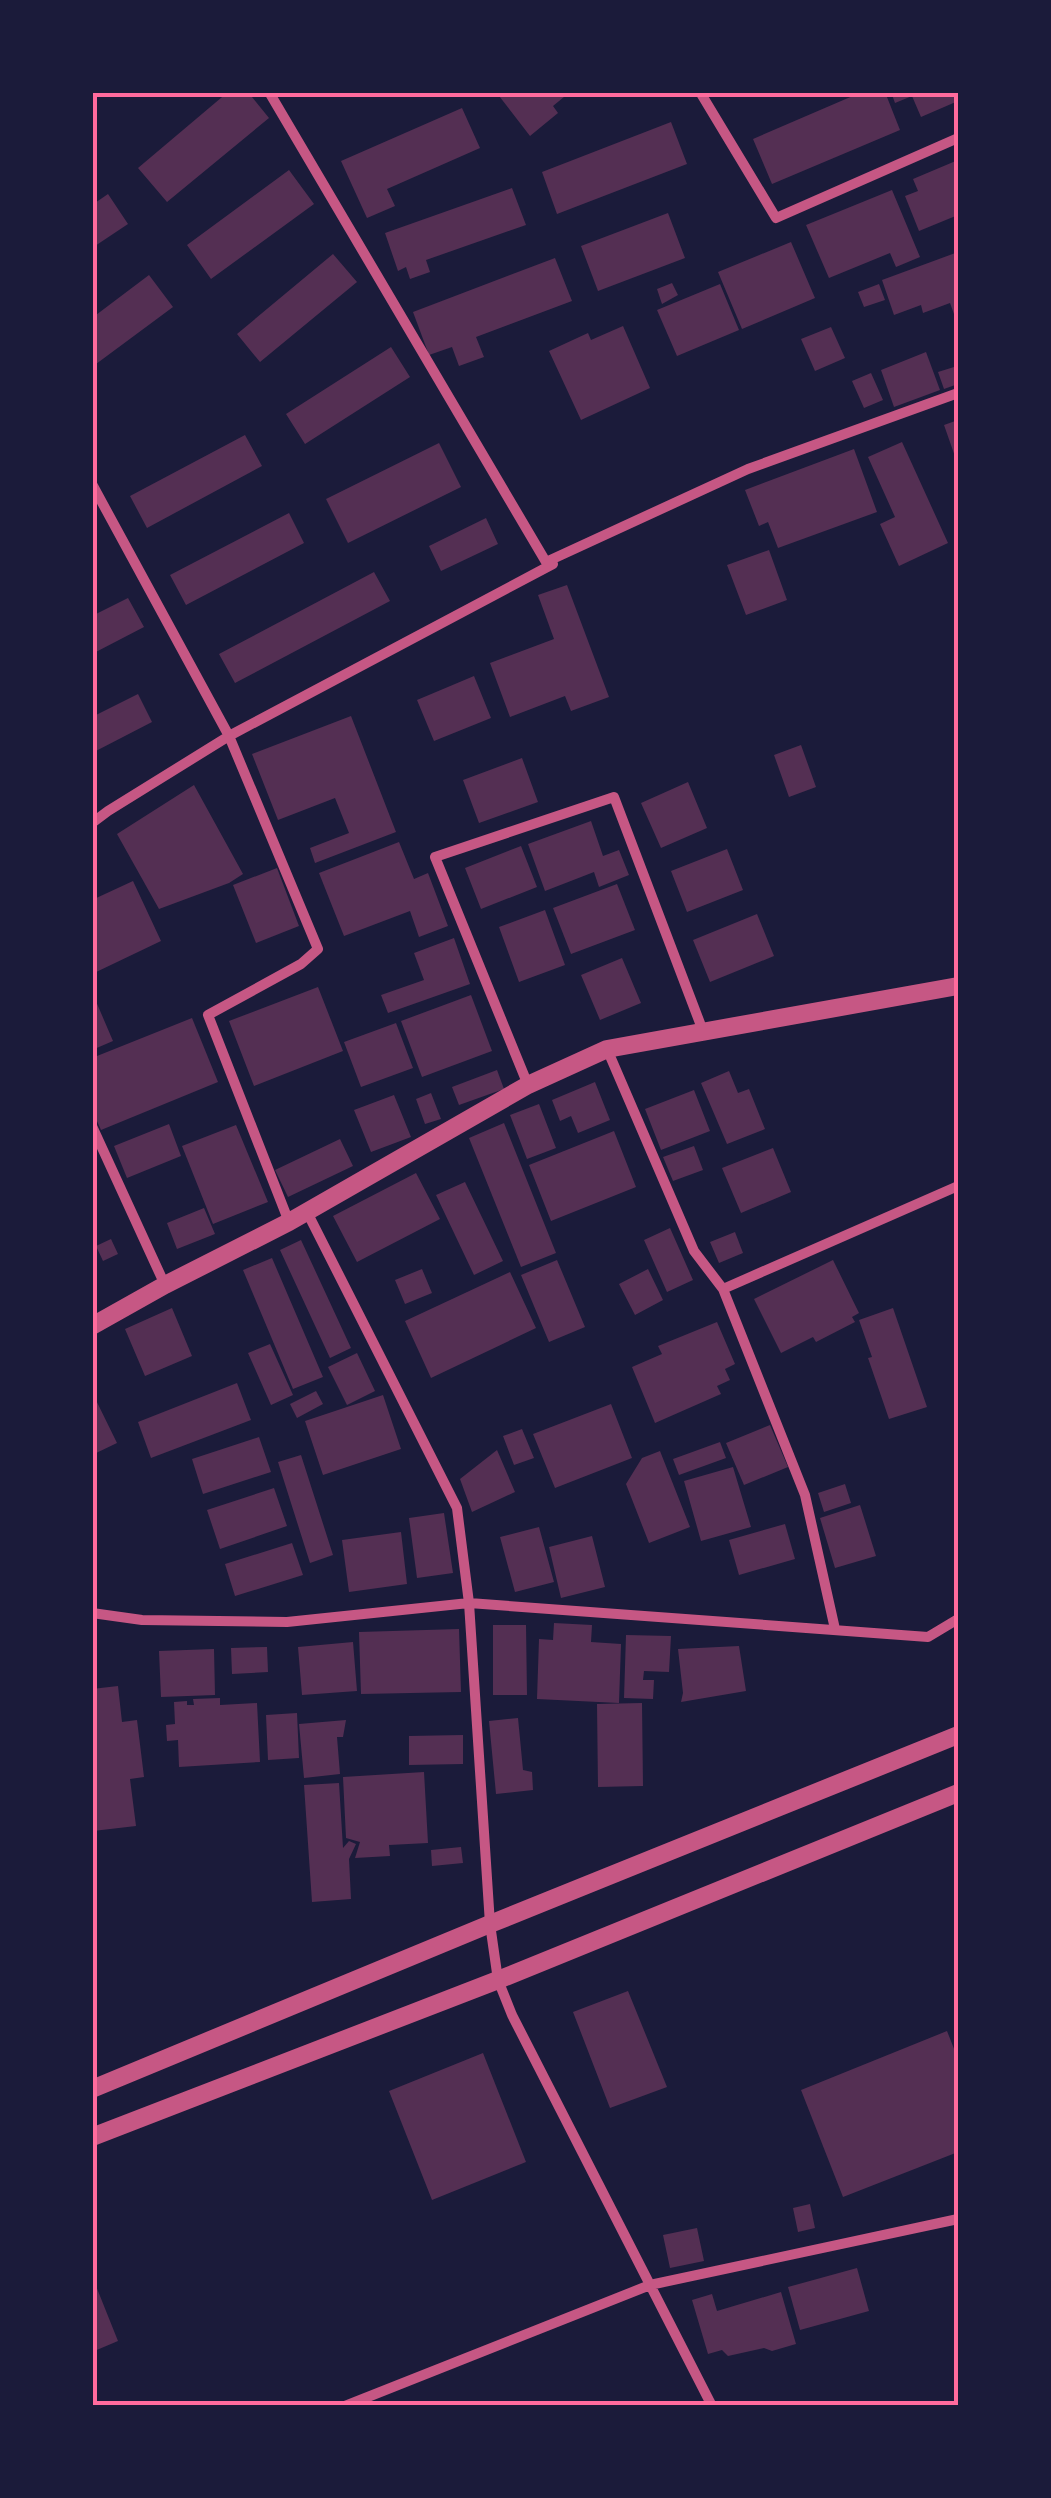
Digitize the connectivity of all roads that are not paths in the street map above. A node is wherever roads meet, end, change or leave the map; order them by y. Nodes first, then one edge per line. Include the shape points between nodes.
1 (269, 92) edge
2 (700, 92) edge
3 (958, 138) edge
4 (958, 394) edge
5 (92, 484) edge
6 (546, 562) junction
7 (229, 736) junction
8 (92, 822) edge
9 (958, 986) edge
10 (704, 1031) junction
11 (607, 1050) junction
12 (528, 1085) junction
13 (92, 1126) edge
14 (958, 1186) edge
15 (307, 1212) junction
16 (290, 1222) junction
17 (165, 1285) junction
18 (723, 1289) junction
19 (92, 1326) edge
20 (468, 1603) junction
21 (92, 1613) edge
22 (958, 1618) edge
23 (836, 1629) junction
24 (958, 1735) edge
25 (958, 1793) edge
26 (490, 1924) junction
27 (498, 1980) junction
28 (92, 2088) edge
29 (92, 2138) edge
30 (958, 2220) edge
31 (650, 2285) junction
32 (345, 2406) edge
33 (712, 2406) edge

1 - 6 street
2 - 3 street via 776,218
4 - 6 street via 748,469
5 - 7 street
6 - 7 street via 552,564
7 - 8 street
7 - 16 street via 318,949 208,1015
9 - 10 street
10 - 11 street
10 - 12 street via 614,798 435,857
11 - 12 street
11 - 18 street via 694,1251
12 - 15 street
13 - 17 street
14 - 18 street
15 - 16 street
15 - 20 street via 457,1508
16 - 17 street
17 - 19 street
18 - 23 street via 805,1495
20 - 21 street via 287,1622
20 - 23 street
20 - 26 street
22 - 23 street via 928,1637
24 - 26 street
25 - 27 street
26 - 27 street
26 - 28 street
27 - 29 street
27 - 31 street
30 - 31 street
31 - 32 street
31 - 33 street

